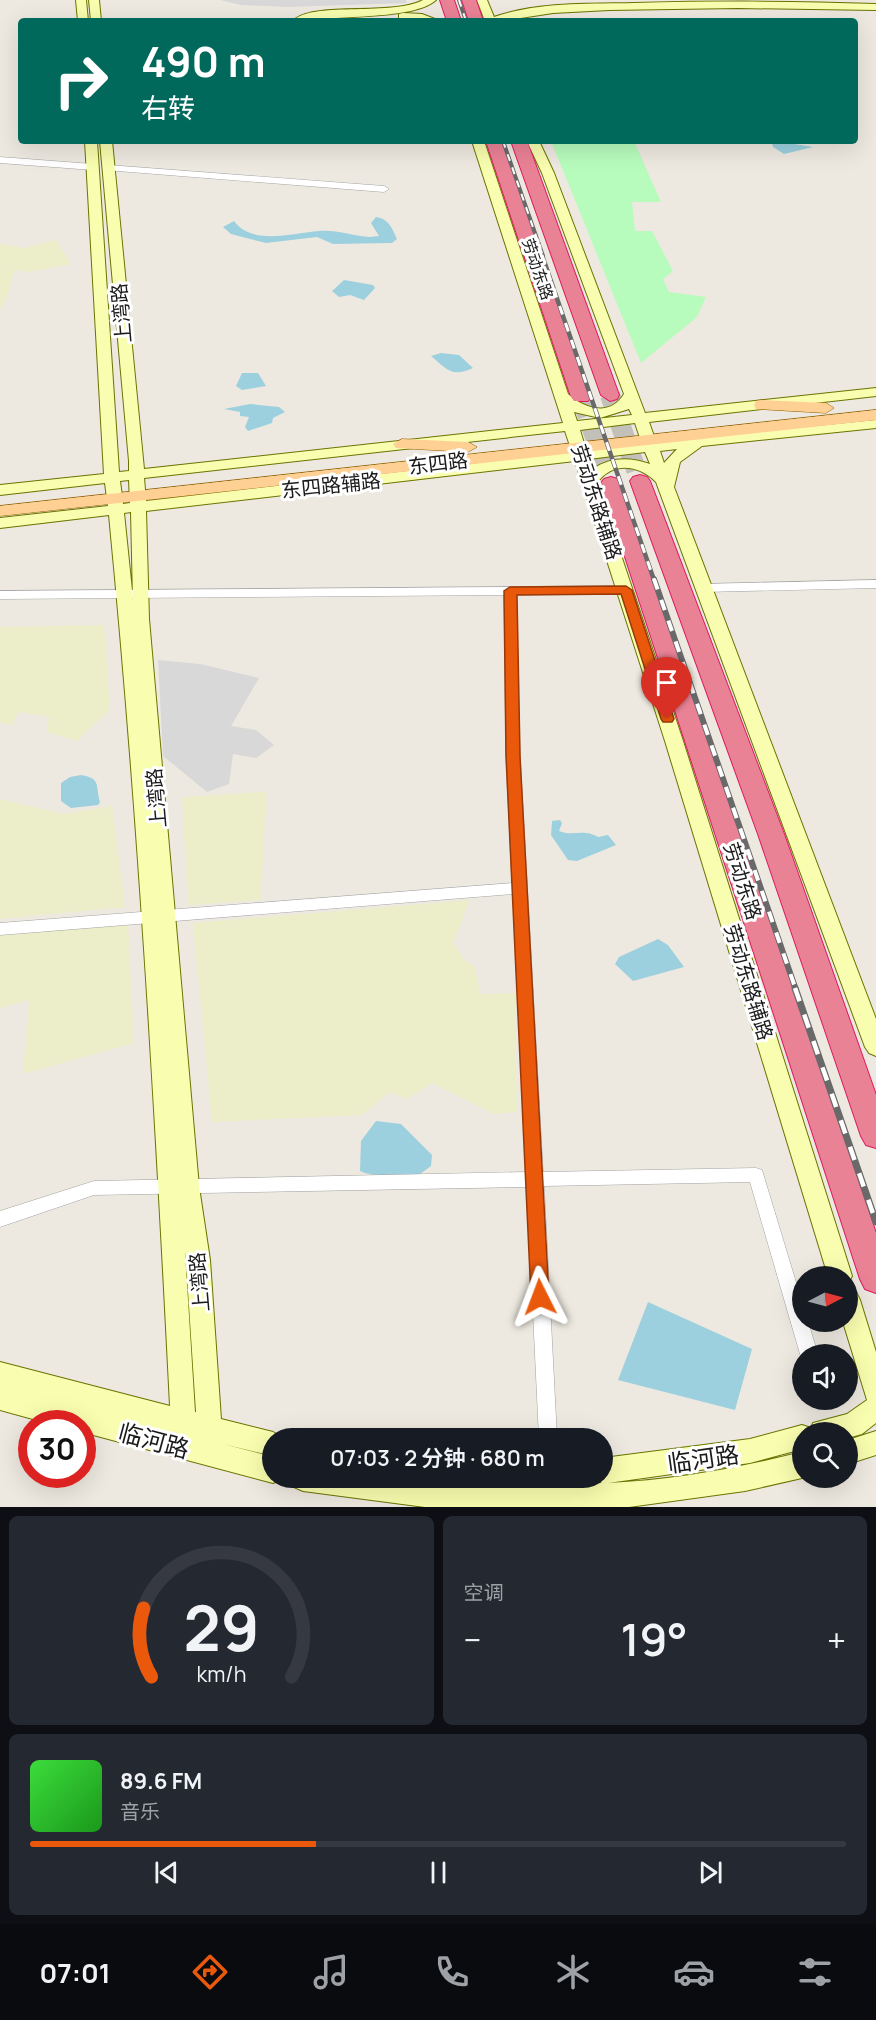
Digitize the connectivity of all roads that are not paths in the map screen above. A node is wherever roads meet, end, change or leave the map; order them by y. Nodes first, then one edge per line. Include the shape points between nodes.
1 (81, 0) edge
2 (94, 0) edge
3 (432, 0) edge
4 (447, 0) edge
5 (469, 0) edge
6 (482, 0) edge
7 (572, 0) edge
8 (712, 1) edge
9 (521, 2) dead end
10 (876, 7) edge
11 (83, 18) edge
12 (96, 18) edge
13 (304, 18) edge
14 (381, 18) edge
15 (421, 18) edge
16 (436, 18) edge
17 (453, 18) edge
18 (475, 18) edge
19 (490, 18) edge
20 (495, 18) edge
21 (92, 144) edge
22 (105, 144) edge
23 (479, 144) edge
24 (495, 144) edge
25 (520, 144) edge
26 (534, 144) edge
27 (0, 160) edge
28 (101, 168) junction
29 (384, 189) dead end
30 (628, 389) junction
31 (876, 392) edge
32 (568, 395) junction
33 (610, 395) tunnel mouth
34 (876, 402) edge
35 (762, 405) junction
36 (826, 408) junction
37 (876, 415) edge
38 (876, 424) edge
39 (784, 425) junction
40 (845, 427) junction
41 (694, 428) junction
42 (529, 432) junction
43 (645, 434) junction
44 (577, 441) junction
45 (134, 442) junction
46 (110, 444) junction
47 (402, 444) junction
48 (493, 444) junction
49 (468, 447) junction
50 (524, 463) junction
51 (192, 468) junction
52 (70, 482) junction
53 (271, 482) junction
54 (346, 483) junction
55 (598, 485) junction
56 (657, 485) junction
57 (222, 488) junction
58 (0, 490) edge
59 (137, 490) junction
60 (115, 493) junction
61 (31, 495) junction
62 (0, 498) edge
63 (179, 501) junction
64 (0, 511) edge
65 (62, 516) junction
66 (0, 523) edge
67 (120, 536) junction
68 (139, 541) junction
69 (876, 584) edge
70 (703, 588) junction
71 (626, 590) junction
72 (510, 591) junction
73 (133, 594) junction
74 (0, 595) edge
75 (521, 888) junction
76 (159, 917) junction
77 (0, 929) edge
78 (876, 1047) edge
79 (876, 1137) edge
80 (534, 1179) junction
81 (169, 1187) junction
82 (188, 1187) junction
83 (0, 1219) edge
84 (837, 1266) edge
85 (876, 1280) edge
86 (858, 1332) edge
87 (806, 1344) edge
88 (0, 1374) edge
89 (876, 1392) edge
90 (0, 1398) edge
91 (876, 1408) edge
92 (184, 1422) junction
93 (857, 1422) edge
94 (210, 1428) junction
95 (547, 1428) edge
96 (792, 1440) edge
97 (262, 1441) edge
98 (876, 1443) edge
99 (186, 1448) junction
100 (858, 1449) edge
101 (211, 1455) junction
102 (262, 1467) edge
103 (792, 1467) edge
104 (613, 1471) edge
105 (356, 1488) edge

1 - 11 main road
2 - 12 main road
3 - 13 main road via 411,8
3 - 16 main road
4 - 17 highway
5 - 18 highway
6 - 19 main road
7 - 9 main road
8 - 10 main road
8 - 20 main road via 523,9
14 - 15 main road
21 - 28 main road, 上湾路
22 - 28 main road, 上湾路
23 - 32 main road, 劳动东路辅路
24 - 32 highway, 劳动东路
25 - 33 highway, 劳动东路
26 - 30 main road
27 - 28 street
28 - 29 street
28 - 45 main road, 上湾路
28 - 46 main road, 上湾路
30 - 32 main road via 624,406 605,413 584,411
30 - 41 main road via 645,403
30 - 43 main road
31 - 35 main road
32 - 42 main road via 561,399 555,414
32 - 44 main road, 劳动东路辅路
34 - 36 main road, 东四路
35 - 36 main road
35 - 41 main road
36 - 41 main road, 东四路
37 - 39 main road, 东四路
38 - 40 main road
39 - 40 main road
39 - 41 main road, 东四路
40 - 41 main road
41 - 43 main road, 东四路
41 - 56 main road via 685,450
42 - 44 main road, 东四路辅路
42 - 47 main road, 东四路辅路
42 - 48 main road
43 - 44 main road, 东四路
43 - 56 main road
44 - 48 main road, 东四路
44 - 50 main road, 东四路辅路
44 - 53 main road, 东四路
44 - 55 main road, 劳动东路辅路
45 - 51 main road via 146,458 159,465
45 - 59 main road, 上湾路
46 - 52 main road via 98,467
46 - 60 main road, 上湾路
47 - 49 main road
47 - 51 main road, 东四路辅路
48 - 49 main road, 东四路
49 - 59 main road, 东四路
50 - 54 main road, 东四路辅路
50 - 55 main road via 568,469
51 - 59 main road, 东四路辅路
52 - 58 main road
52 - 60 main road
52 - 61 main road
53 - 54 main road
53 - 57 main road, 东四路
54 - 63 main road, 东四路辅路
55 - 56 main road via 601,469 625,463 653,471
55 - 71 main road, 劳动东路辅路
55 - 85 highway, 劳动东路
56 - 70 main road
56 - 79 highway via 771,834
57 - 59 main road, 东四路
57 - 63 main road
59 - 60 main road, 东四路
59 - 63 main road, 东四路辅路
59 - 68 main road, 上湾路
60 - 61 main road, 东四路
60 - 64 main road, 东四路
60 - 65 main road
60 - 67 main road, 上湾路
61 - 62 main road, 东四路
63 - 68 main road via 154,513 144,523
65 - 66 main road
65 - 67 main road via 99,519 113,526
67 - 73 main road, 上湾路
68 - 73 main road, 上湾路
69 - 70 street
70 - 78 main road
71 - 72 street
71 - 84 main road, 劳动东路辅路
72 - 73 street
72 - 75 street
73 - 74 street
73 - 76 main road, 上湾路 via 141,619
75 - 76 street
75 - 80 street
76 - 77 street
76 - 81 main road, 上湾路
76 - 82 main road, 上湾路
80 - 82 street
80 - 87 street via 756,1175
80 - 95 street
81 - 82 street
81 - 83 street via 94,1188
81 - 92 main road, 上湾路
82 - 94 main road, 上湾路 via 198,1260
86 - 89 main road
88 - 92 main road, 临河路
90 - 99 main road, 临河路
91 - 93 main road
92 - 94 main road, 临河路
92 - 99 main road, 上湾路
94 - 97 main road, 临河路
94 - 101 main road, 上湾路
96 - 104 main road, 临河路 via 750,1451
98 - 100 main road
99 - 101 main road, 临河路
101 - 102 main road, 临河路
103 - 105 main road, 临河路 via 666,1491 511,1499

